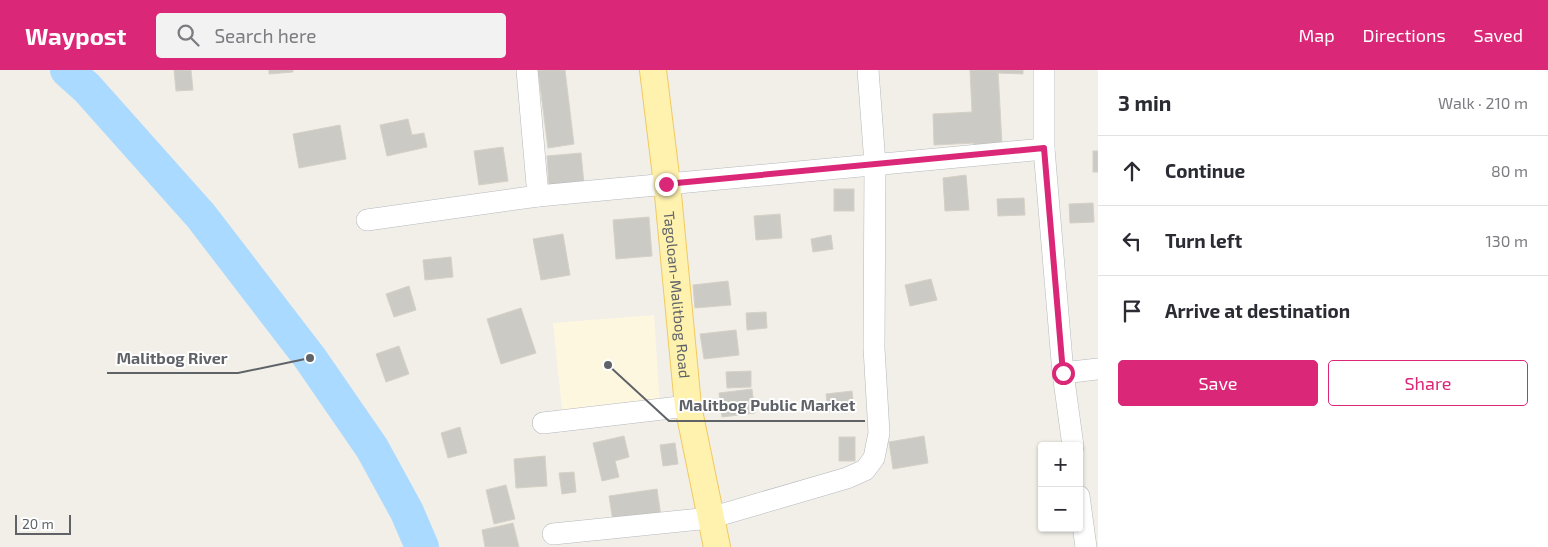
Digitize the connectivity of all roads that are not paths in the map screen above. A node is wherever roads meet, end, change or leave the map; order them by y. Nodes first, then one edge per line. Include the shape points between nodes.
1 (527, 70) edge
2 (654, 70) edge
3 (868, 70) edge
4 (1044, 70) edge
5 (1044, 148) junction
6 (875, 164) junction
7 (666, 184) junction
8 (538, 196) junction
9 (367, 220) dead end
10 (1098, 369) edge
11 (1063, 373) junction
12 (688, 406) junction
13 (543, 423) dead end
14 (1072, 442) edge
15 (710, 518) junction
16 (1083, 525) edge
17 (553, 534) dead end
18 (717, 547) edge
19 (1086, 547) edge

1 - 8 street
2 - 7 main road, Tagoloan-Malitbog Road
3 - 6 street
4 - 5 street
5 - 6 street
5 - 11 street
6 - 7 street
6 - 15 street via 874,348 879,433 874,458 865,470 847,478
7 - 8 street
7 - 12 main road, Tagoloan-Malitbog Road
8 - 9 street
10 - 11 street
11 - 14 street
12 - 13 street
12 - 15 main road, Tagoloan-Malitbog Road
15 - 17 street
15 - 18 main road, Tagoloan-Malitbog Road
16 - 19 street

